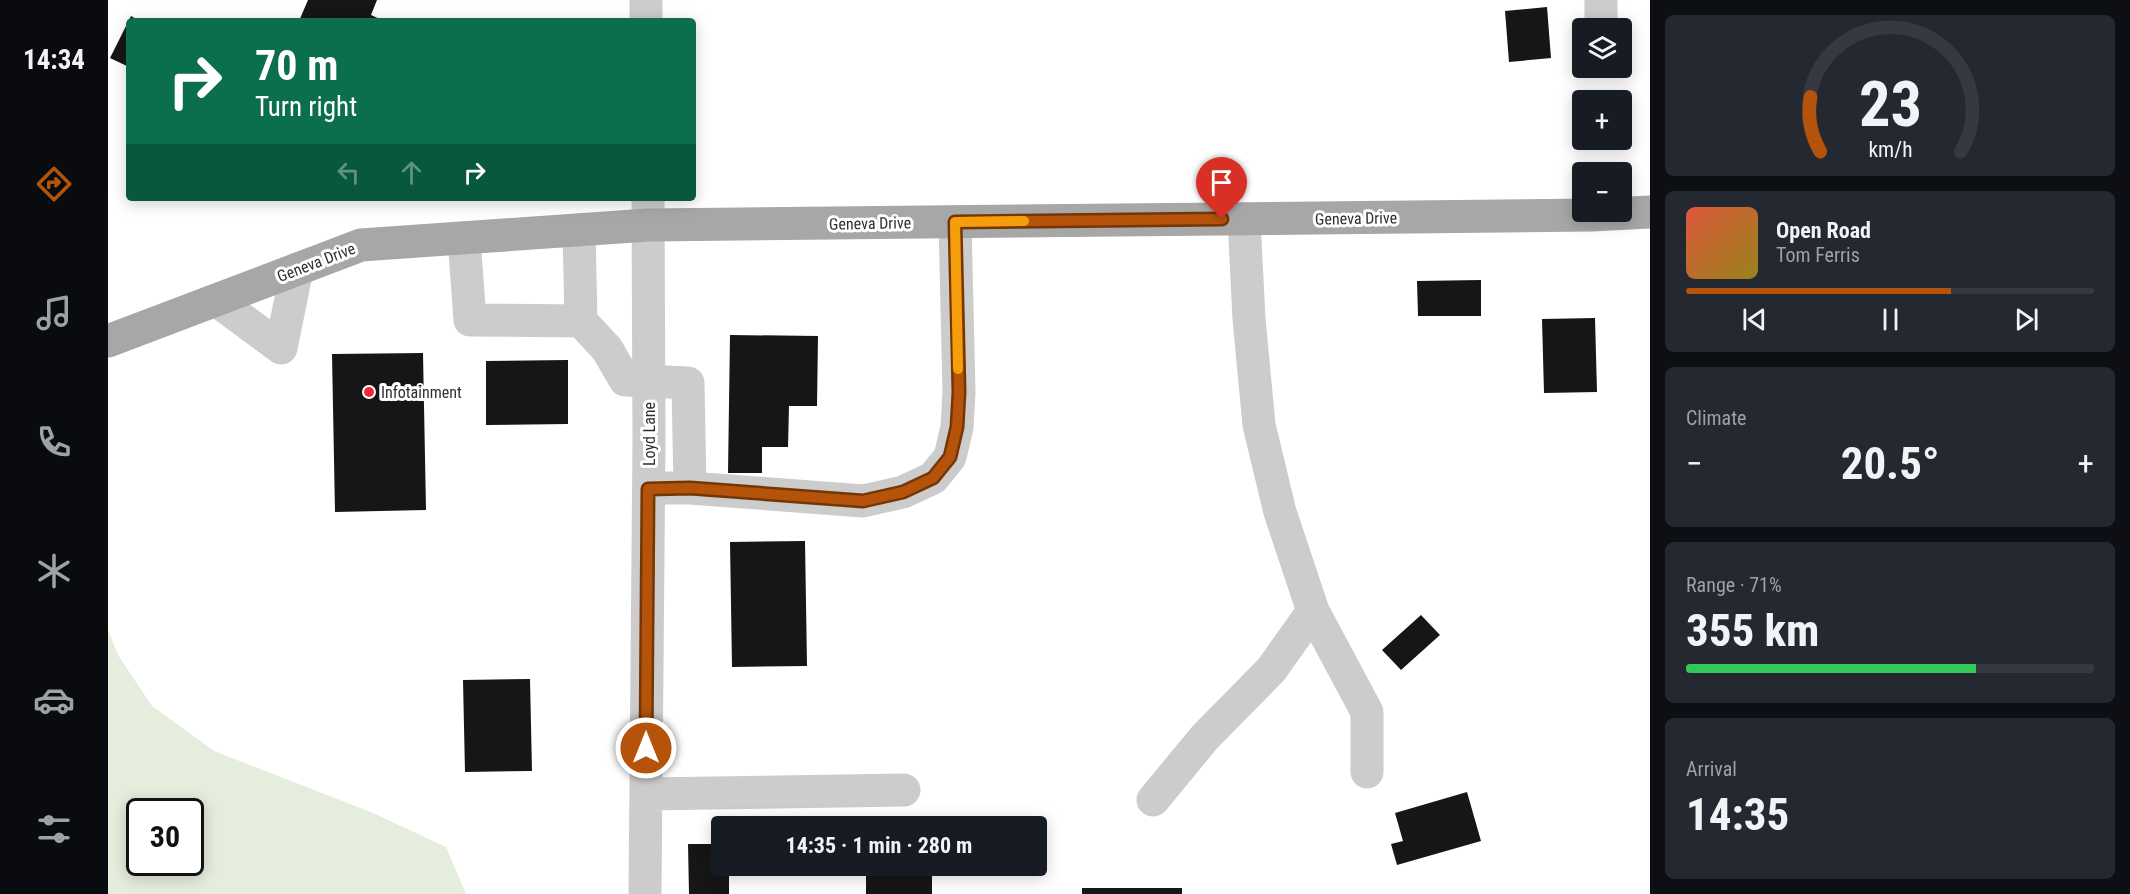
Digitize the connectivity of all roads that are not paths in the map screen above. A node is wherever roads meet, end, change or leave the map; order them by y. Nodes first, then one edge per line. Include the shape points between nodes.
1 (646, 0) edge
2 (1601, 0) edge
3 (646, 18) edge
4 (1601, 18) edge
5 (648, 212) edge
6 (1650, 212) edge
7 (1244, 219) junction
8 (955, 222) junction
9 (579, 230) junction
10 (464, 238) junction
11 (297, 269) junction
12 (216, 300) junction
13 (581, 321) junction
14 (108, 341) edge
15 (649, 381) junction
16 (690, 488) junction
17 (648, 489) junction
18 (1313, 611) junction
19 (1366, 772) dead end
20 (904, 790) dead end
21 (646, 795) junction
22 (1153, 800) dead end
23 (645, 894) edge

1 - 3 street
2 - 4 street
5 - 8 main road, Geneva Drive
5 - 9 main road, Geneva Drive
5 - 15 street, Loyd Lane
6 - 7 main road, Geneva Drive
7 - 8 main road, Geneva Drive
7 - 18 street via 1259,425 1280,512
8 - 16 street via 957,427 950,457 933,478 903,492 863,501
9 - 10 main road, Geneva Drive
9 - 13 street
10 - 11 main road, Geneva Drive via 361,245
10 - 13 street via 470,320
11 - 12 main road, Geneva Drive
11 - 12 street via 281,348
12 - 14 main road, Geneva Drive
13 - 15 street via 607,349 625,380
15 - 16 street via 688,383
15 - 17 street, Loyd Lane
16 - 17 street
17 - 21 street, Loyd Lane
18 - 19 street via 1366,712
18 - 22 street via 1271,670 1205,737
20 - 21 street
21 - 23 street, Loyd Lane

